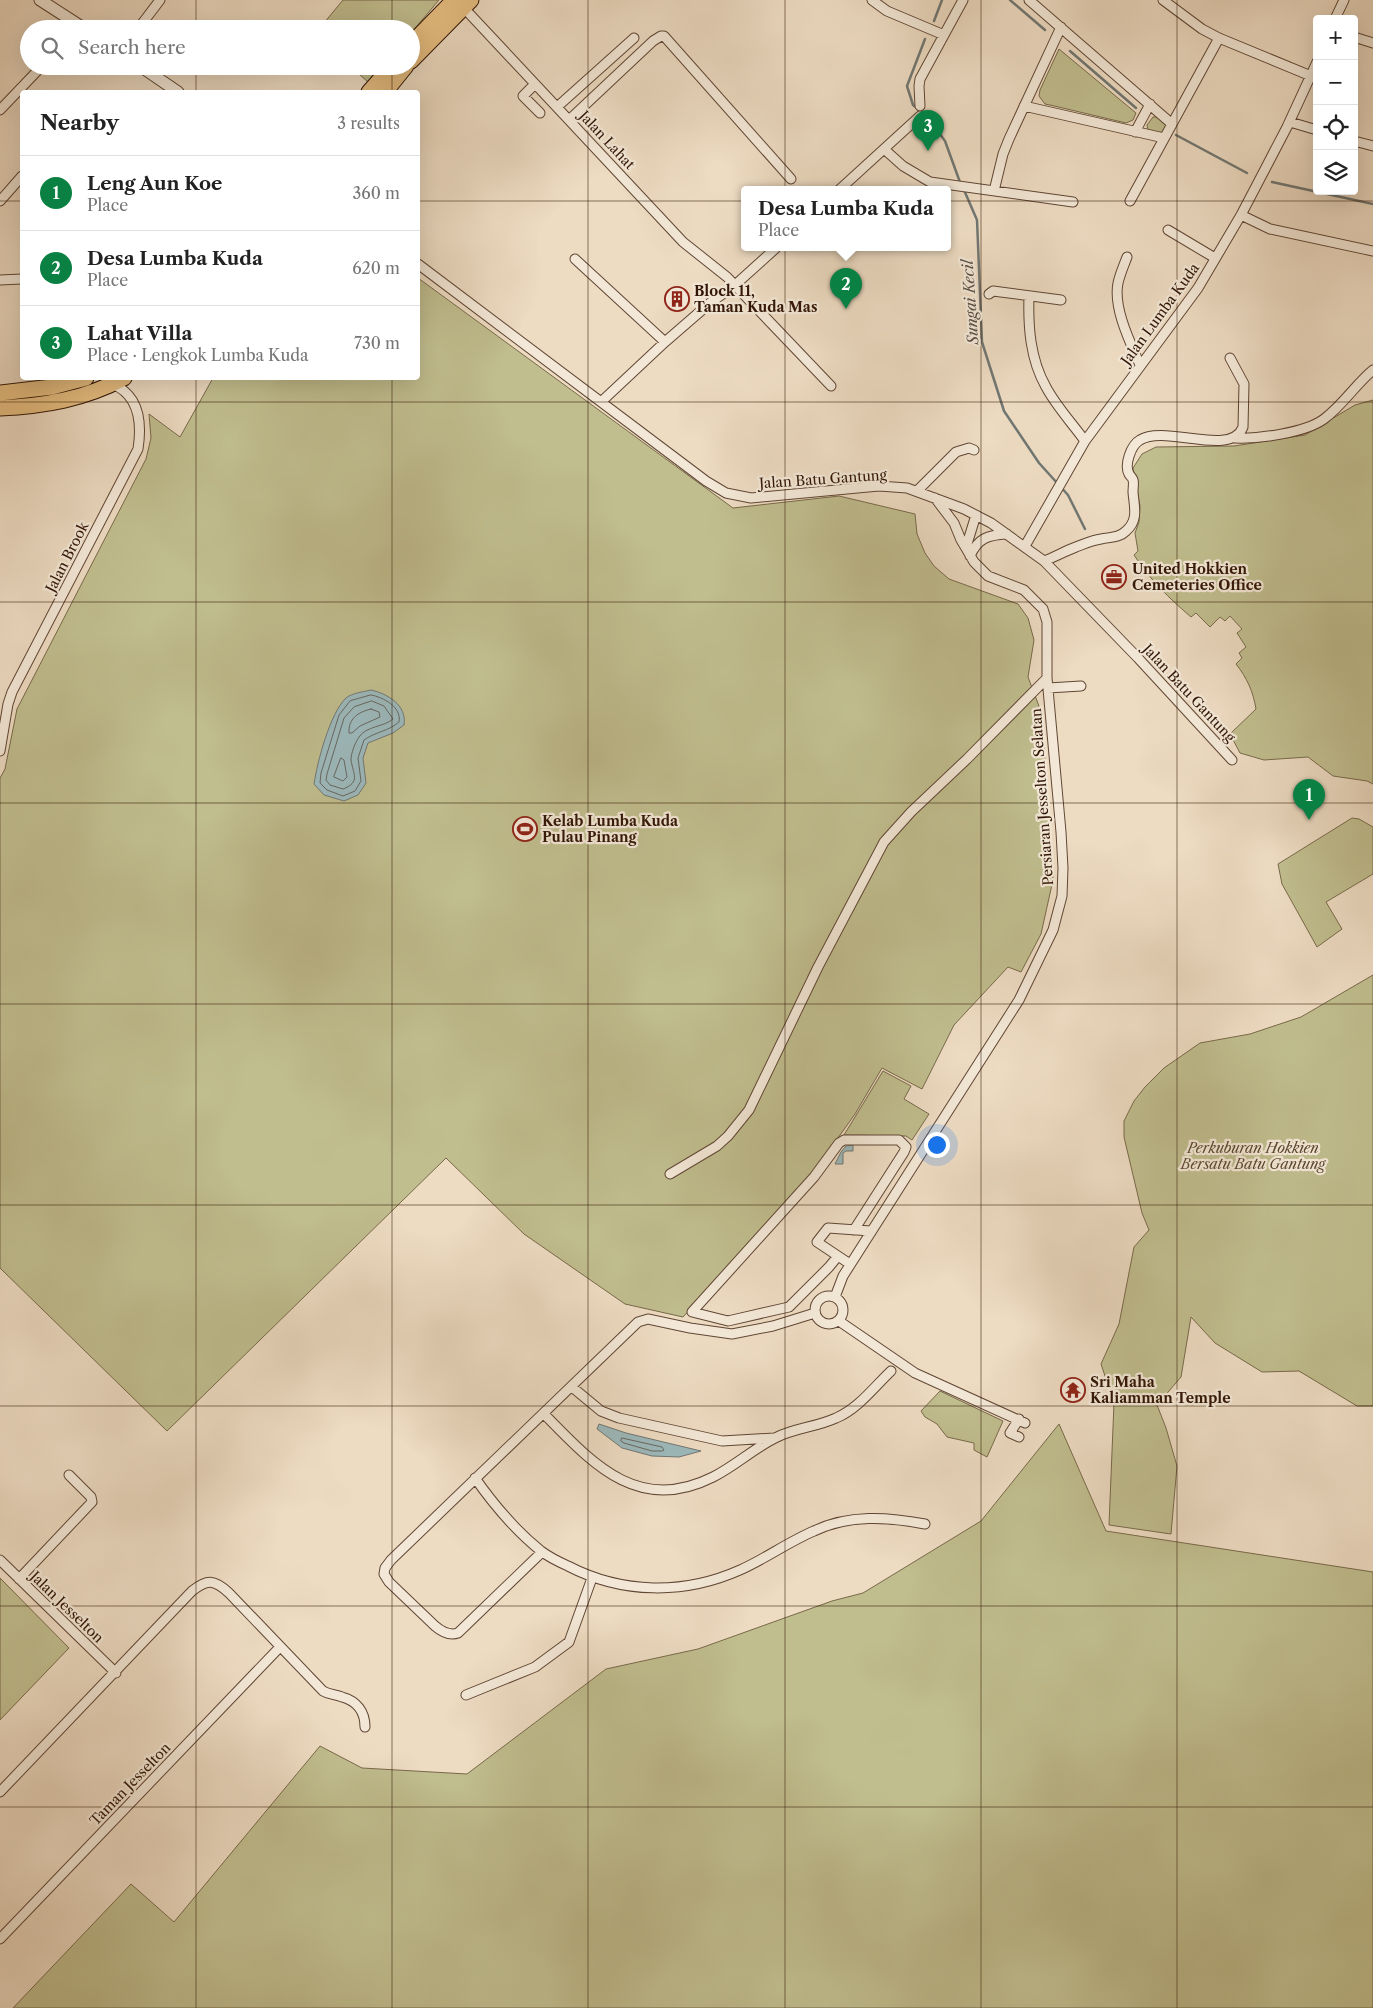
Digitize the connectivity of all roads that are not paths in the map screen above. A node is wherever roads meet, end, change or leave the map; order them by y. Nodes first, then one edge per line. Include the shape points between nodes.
1 (40, 0) edge
2 (160, 0) edge
3 (872, 0) edge
4 (963, 0) edge
5 (1030, 0) edge
6 (1163, 0) edge
7 (1344, 0) edge
8 (463, 3) edge
9 (1337, 15) edge
10 (70, 20) edge
11 (145, 20) edge
12 (1061, 27) junction
13 (944, 35) junction
14 (420, 37) edge
15 (634, 38) dead end
16 (1219, 38) junction
17 (1358, 38) edge
18 (1373, 43) edge
19 (420, 51) edge
20 (1313, 71) edge
21 (33, 75) edge
22 (153, 75) edge
23 (384, 75) edge
24 (399, 75) edge
25 (1311, 76) junction
26 (534, 84) junction
27 (175, 90) edge
28 (371, 90) edge
29 (387, 90) edge
30 (1150, 104) junction
31 (920, 106) dead end
32 (1024, 106) junction
33 (557, 107) junction
34 (0, 110) edge
35 (540, 113) dead end
36 (920, 116) dead end
37 (568, 120) junction
38 (1290, 122) junction
39 (1172, 124) junction
40 (1313, 129) edge
41 (1135, 132) junction
42 (1164, 138) junction
43 (1358, 142) edge
44 (1373, 146) edge
45 (884, 149) junction
46 (20, 178) edge
47 (791, 179) dead end
48 (843, 186) edge
49 (994, 191) junction
50 (0, 201) edge
51 (1130, 201) dead end
52 (1073, 202) dead end
53 (1241, 215) junction
54 (1168, 230) dead end
55 (773, 251) edge
56 (1373, 251) edge
57 (1127, 256) dead end
58 (1216, 258) junction
59 (575, 259) dead end
60 (420, 266) edge
61 (20, 279) edge
62 (0, 280) edge
63 (735, 285) junction
64 (989, 294) dead end
65 (1029, 296) junction
66 (1061, 300) dead end
67 (665, 342) junction
68 (1230, 358) dead end
69 (1140, 365) junction
70 (1373, 370) edge
71 (78, 380) edge
72 (118, 381) edge
73 (831, 386) dead end
74 (0, 393) edge
75 (601, 402) junction
76 (0, 408) edge
77 (1235, 438) junction
78 (1085, 441) junction
79 (974, 450) dead end
80 (917, 491) junction
81 (933, 496) junction
82 (976, 515) junction
83 (1007, 534) junction
84 (1025, 546) junction
85 (969, 553) junction
86 (1044, 561) junction
87 (1047, 678) junction
88 (1081, 686) dead end
89 (1048, 688) junction
90 (0, 751) edge
91 (1232, 760) dead end
92 (670, 1174) dead end
93 (854, 1230) junction
94 (871, 1231) junction
95 (838, 1256) junction
96 (850, 1264) junction
97 (836, 1297) junction
98 (815, 1313) junction
99 (838, 1321) junction
100 (891, 1370) dead end
101 (572, 1386) junction
102 (544, 1414) junction
103 (1019, 1437) dead end
104 (774, 1438) junction
105 (69, 1475) dead end
106 (475, 1478) junction
107 (925, 1524) dead end
108 (542, 1552) junction
109 (0, 1560) edge
110 (592, 1578) junction
111 (19, 1579) junction
112 (280, 1647) junction
113 (116, 1673) junction
114 (466, 1695) dead end
115 (365, 1727) dead end
116 (0, 1792) edge
117 (0, 1939) edge

1 - 10 street
2 - 11 street
3 - 13 street via 887,11
4 - 13 street
5 - 12 street
6 - 16 street
7 - 9 street
8 - 14 main road
8 - 19 main road
8 - 26 street, Jalan Lahat
12 - 30 street
12 - 32 street
13 - 31 street via 920,79
15 - 33 street
16 - 25 street
16 - 39 street
17 - 18 street
20 - 25 street, Jalan Lumba Kuda
21 - 34 street
22 - 27 street
23 - 28 main road
24 - 29 main road
25 - 38 street, Jalan Lumba Kuda
26 - 33 street, Jalan Lahat
26 - 35 street via 523,96
30 - 39 street
30 - 41 street
32 - 41 street
32 - 49 street via 1003,154
33 - 37 street, Jalan Lahat
36 - 45 street
37 - 47 street via 653,40 664,36
37 - 63 street, Jalan Lahat via 683,242
38 - 40 street
38 - 53 street, Jalan Lumba Kuda
39 - 42 street
41 - 42 street
42 - 51 street
43 - 44 street
45 - 48 street
45 - 49 street via 903,166 930,182
46 - 50 street
49 - 52 street
53 - 56 street via 1270,229
53 - 58 street, Jalan Lumba Kuda
54 - 58 street
55 - 63 street
57 - 69 street via 1118,281 1120,306 1122,322
58 - 69 street, Jalan Lumba Kuda via 1198,288
59 - 67 street
60 - 75 street, Jalan Batu Gantung
61 - 62 street
63 - 67 street
63 - 73 street, Jalan Lahat
64 - 65 street via 992,291
65 - 66 street
65 - 78 street via 1030,341 1042,381
67 - 75 street
68 - 77 street via 1244,384 1243,427
69 - 78 street, Jalan Lumba Kuda
70 - 77 street via 1316,424 1285,433
71 - 74 main road via 52,387
72 - 76 main road via 76,398 39,406
72 - 90 street, Jalan Brook via 139,413 141,433 138,449 12,692
75 - 80 street, Jalan Batu Gantung via 726,493 751,498 879,486
77 - 86 street via 1210,441 1175,435 1144,437 1136,442 1128,467 1133,480 1136,511 1127,530 1116,537 1075,547
78 - 84 street, Jalan Lumba Kuda
79 - 80 street via 968,448 956,452
80 - 81 street, Jalan Batu Gantung
81 - 82 street, Jalan Batu Gantung
81 - 85 street, Persiaran Jesselton Selatan via 954,522
82 - 83 street, Jalan Batu Gantung
82 - 85 street via 968,537
83 - 84 street, Jalan Batu Gantung
83 - 85 street via 982,539
84 - 86 street, Jalan Batu Gantung
85 - 87 street, Persiaran Jesselton Selatan via 988,576 1024,590 1043,609 1047,622
86 - 91 street, Jalan Batu Gantung
87 - 89 street, Persiaran Jesselton Selatan
87 - 92 street via 884,842 820,962 749,1110 717,1146
88 - 89 street
89 - 94 street, Persiaran Jesselton Selatan via 1063,868 1062,896 1054,930 1019,1000
93 - 94 street
93 - 95 street via 828,1228 817,1242
93 - 95 street via 904,1152 906,1147 899,1140 844,1140 839,1143 814,1177 692,1312 728,1321 788,1307
94 - 96 street, Persiaran Jesselton Selatan
95 - 96 street
96 - 97 street, Persiaran Jesselton Selatan
97 - 98 street via 822,1297 816,1304
97 - 99 street via 843,1308
98 - 99 street via 824,1324
98 - 101 street via 732,1334 644,1319
99 - 103 street via 915,1373 1022,1421 1010,1433
100 - 104 street via 846,1413
101 - 102 street
101 - 104 street via 601,1411 618,1418 722,1441
102 - 104 street via 606,1472 623,1482 649,1488 677,1488 713,1477
102 - 106 street
105 - 111 street via 92,1502
106 - 108 street via 493,1504
106 - 108 street via 388,1563 384,1574 389,1582 442,1632 454,1634
107 - 110 street via 899,1519 843,1520 812,1531 739,1571 681,1588 619,1586
108 - 110 street
109 - 111 street, Jalan Jesselton
110 - 114 street via 569,1642 536,1667
111 - 113 street, Jalan Jesselton
112 - 113 street via 222,1586 209,1582 192,1591
112 - 115 street via 323,1691 360,1708
112 - 117 street, Taman Jesselton
113 - 116 street

